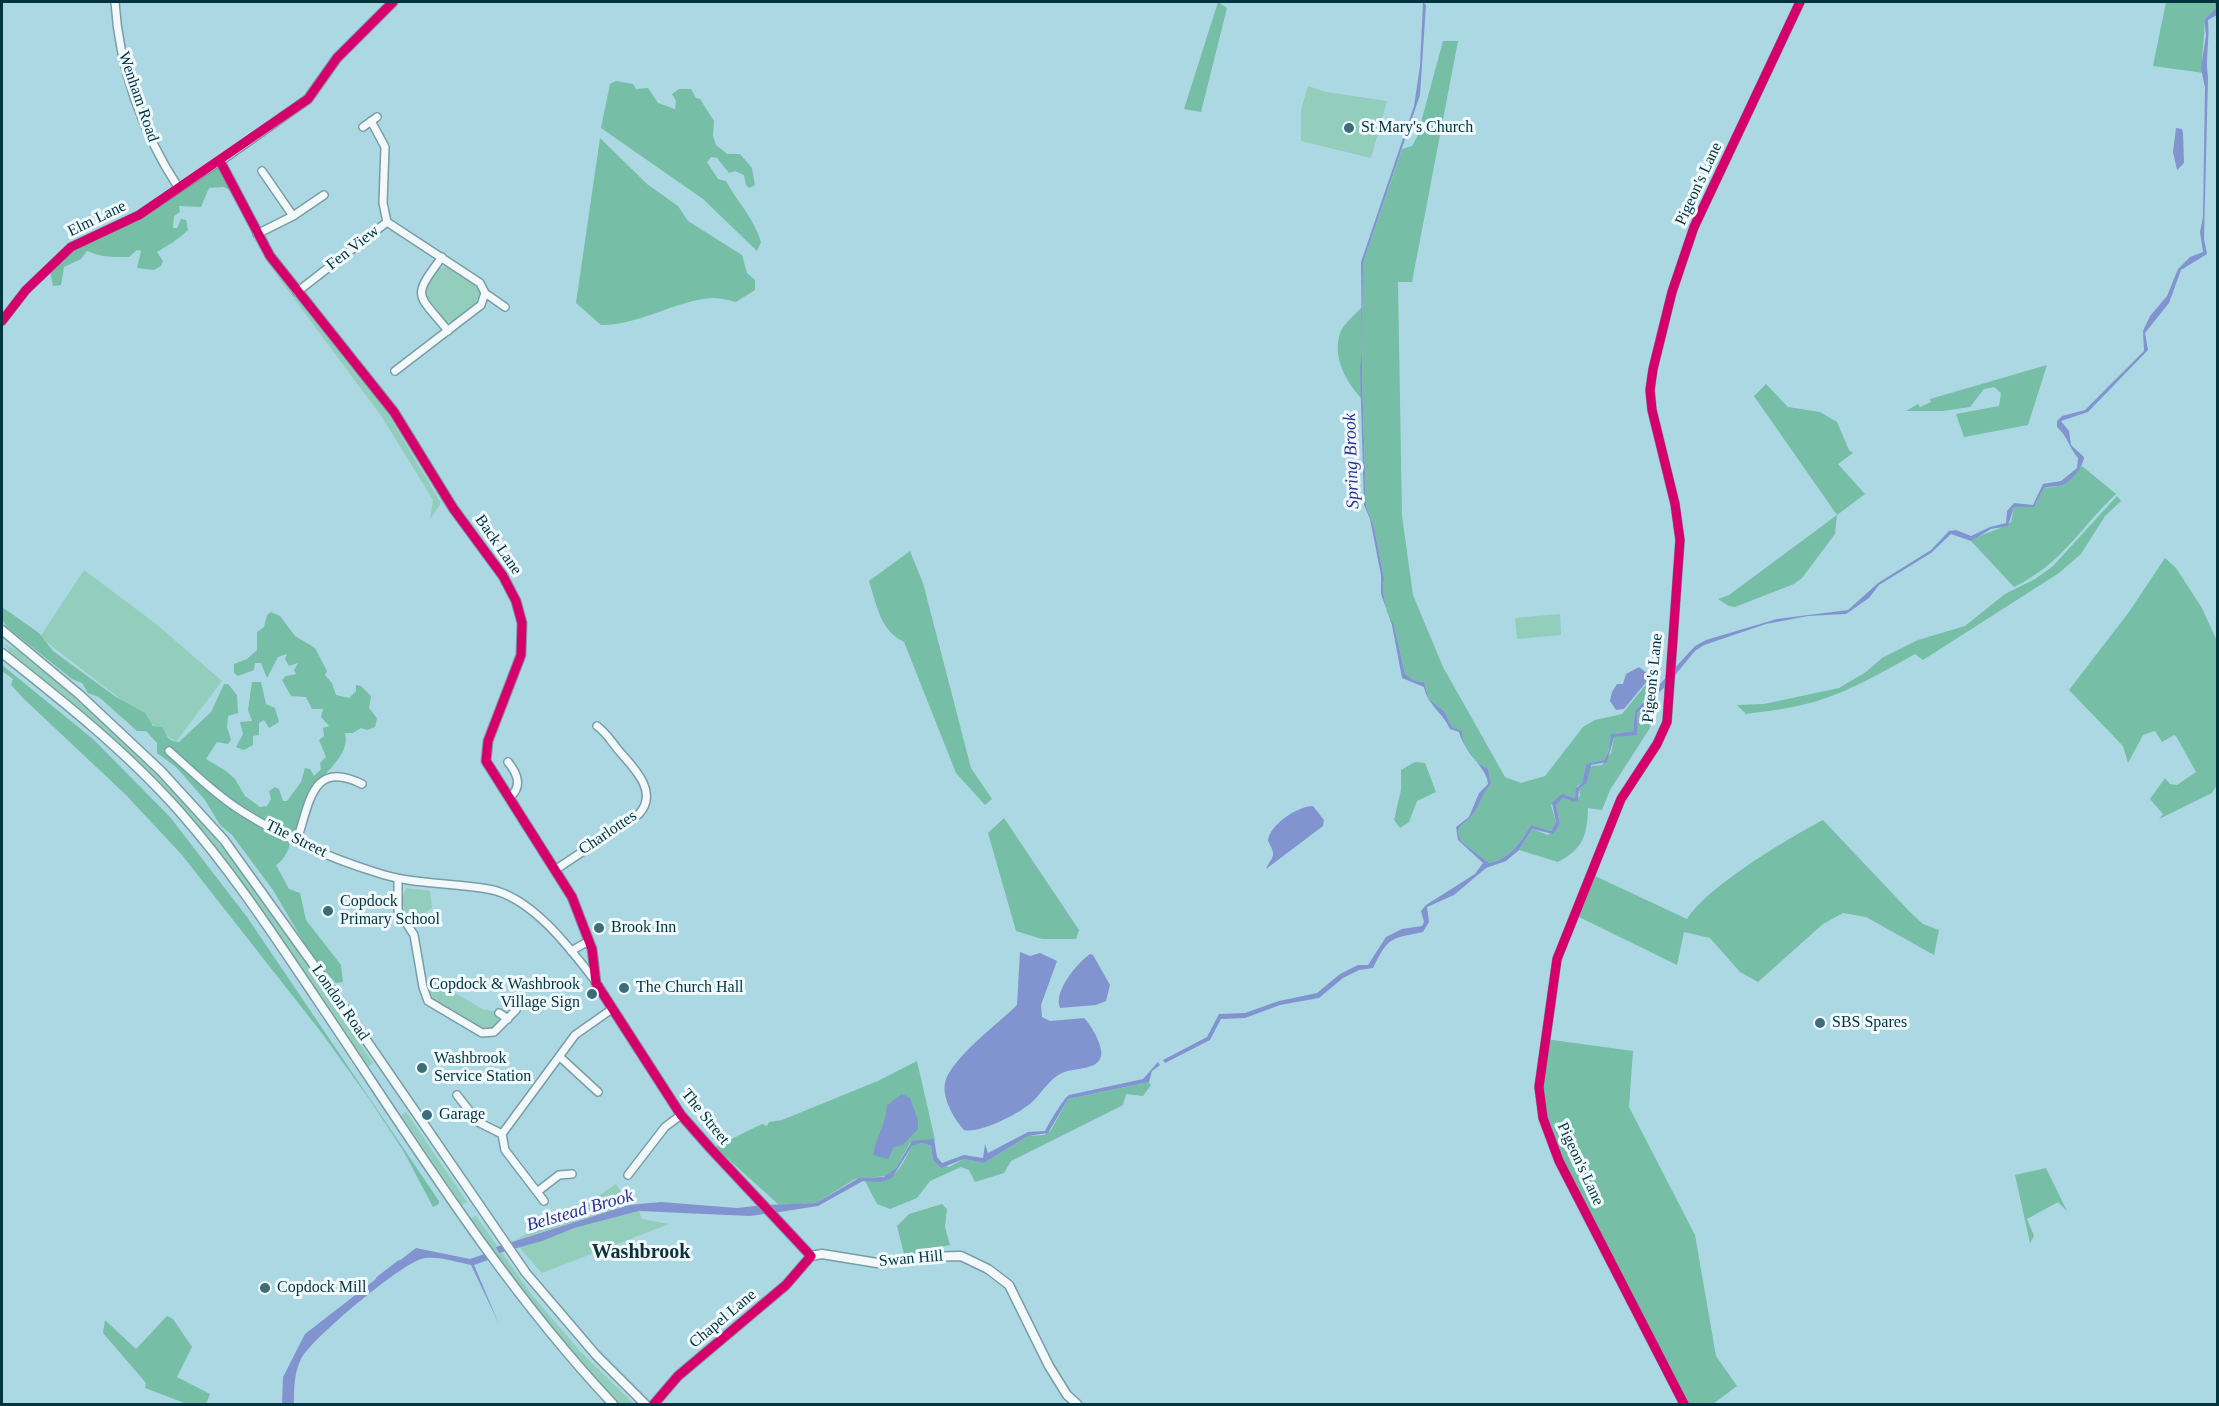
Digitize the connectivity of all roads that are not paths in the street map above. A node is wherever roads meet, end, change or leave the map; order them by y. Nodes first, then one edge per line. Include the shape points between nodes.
1 (115, 2) edge
2 (393, 2) edge
3 (1800, 2) edge
4 (363, 127) dead end
5 (220, 161) junction
6 (262, 171) dead end
7 (178, 187) junction
8 (324, 195) dead end
9 (293, 216) junction
10 (387, 222) junction
11 (257, 234) junction
12 (442, 257) junction
13 (297, 292) junction
14 (485, 293) junction
15 (505, 307) dead end
16 (2, 321) edge
17 (448, 331) junction
18 (395, 372) dead end
19 (2, 630) edge
20 (2, 653) edge
21 (603, 727) dead end
22 (169, 751) dead end
23 (508, 762) dead end
24 (362, 784) dead end
25 (510, 797) junction
26 (297, 840) junction
27 (555, 870) junction
28 (398, 879) junction
29 (590, 941) junction
30 (571, 951) junction
31 (596, 983) junction
32 (612, 1009) junction
33 (516, 1011) dead end
34 (499, 1013) dead end
35 (508, 1019) junction
36 (560, 1058) junction
37 (598, 1092) dead end
38 (457, 1095) dead end
39 (681, 1115) junction
40 (502, 1134) junction
41 (572, 1174) dead end
42 (628, 1175) dead end
43 (537, 1192) junction
44 (543, 1201) dead end
45 (811, 1256) junction
46 (613, 1404) edge
47 (645, 1404) edge
48 (654, 1404) edge
49 (1077, 1404) edge
50 (1684, 1404) edge

1 - 7 street, Wenham Road via 122,54 138,104 162,162
2 - 5 street via 337,58 308,99
3 - 50 street, Pigeon's Lane via 1694,227 1658,346 1650,399 1680,540 1666,722 1657,744 1621,799 1557,959 1539,1087 1540,1105 1553,1146
4 - 10 street via 374,119 385,147 382,203
5 - 7 street, Elm Lane
5 - 11 street, Back Lane
6 - 9 street
7 - 16 street, Elm Lane via 139,215 71,247 26,290
8 - 9 street
9 - 11 street
10 - 12 street, Fen View
10 - 13 street, Fen View
11 - 13 street, Back Lane
12 - 14 street, Fen View via 480,283
12 - 17 street via 420,291
13 - 25 street, Back Lane via 394,412 516,601 522,623 521,655 485,758
14 - 15 street, Fen View
14 - 17 street via 482,305
17 - 18 street
19 - 47 street, London Road via 80,695 161,771 224,840 513,1255 581,1339
20 - 46 street, London Road via 110,742 195,830 266,924 498,1266 555,1340
21 - 27 street, Charlottes via 642,780 646,804 639,814
22 - 26 street, The Street via 244,813
23 - 25 street via 518,781
24 - 26 street via 340,775 323,780 311,798
25 - 27 street, Back Lane
26 - 28 street, The Street via 348,863
27 - 29 street, Back Lane via 575,903
28 - 30 street, The Street via 490,889 513,897 533,911
28 - 35 street via 398,910 414,935 428,1000 482,1033 494,1032
29 - 30 street
29 - 31 street, Back Lane
30 - 31 street, The Street
31 - 32 street, The Street
32 - 36 street via 574,1035
32 - 39 street, The Street
33 - 35 street
34 - 35 street
36 - 37 street
36 - 40 street
38 - 40 street via 478,1122
39 - 42 street via 665,1127
39 - 45 street, The Street
40 - 43 street via 505,1150
41 - 43 street via 560,1175
43 - 44 street
45 - 48 street, Chapel Lane via 786,1285 678,1376
45 - 49 street, Swan Hill via 822,1254 877,1263 961,1256 988,1269 1009,1285 1049,1366

